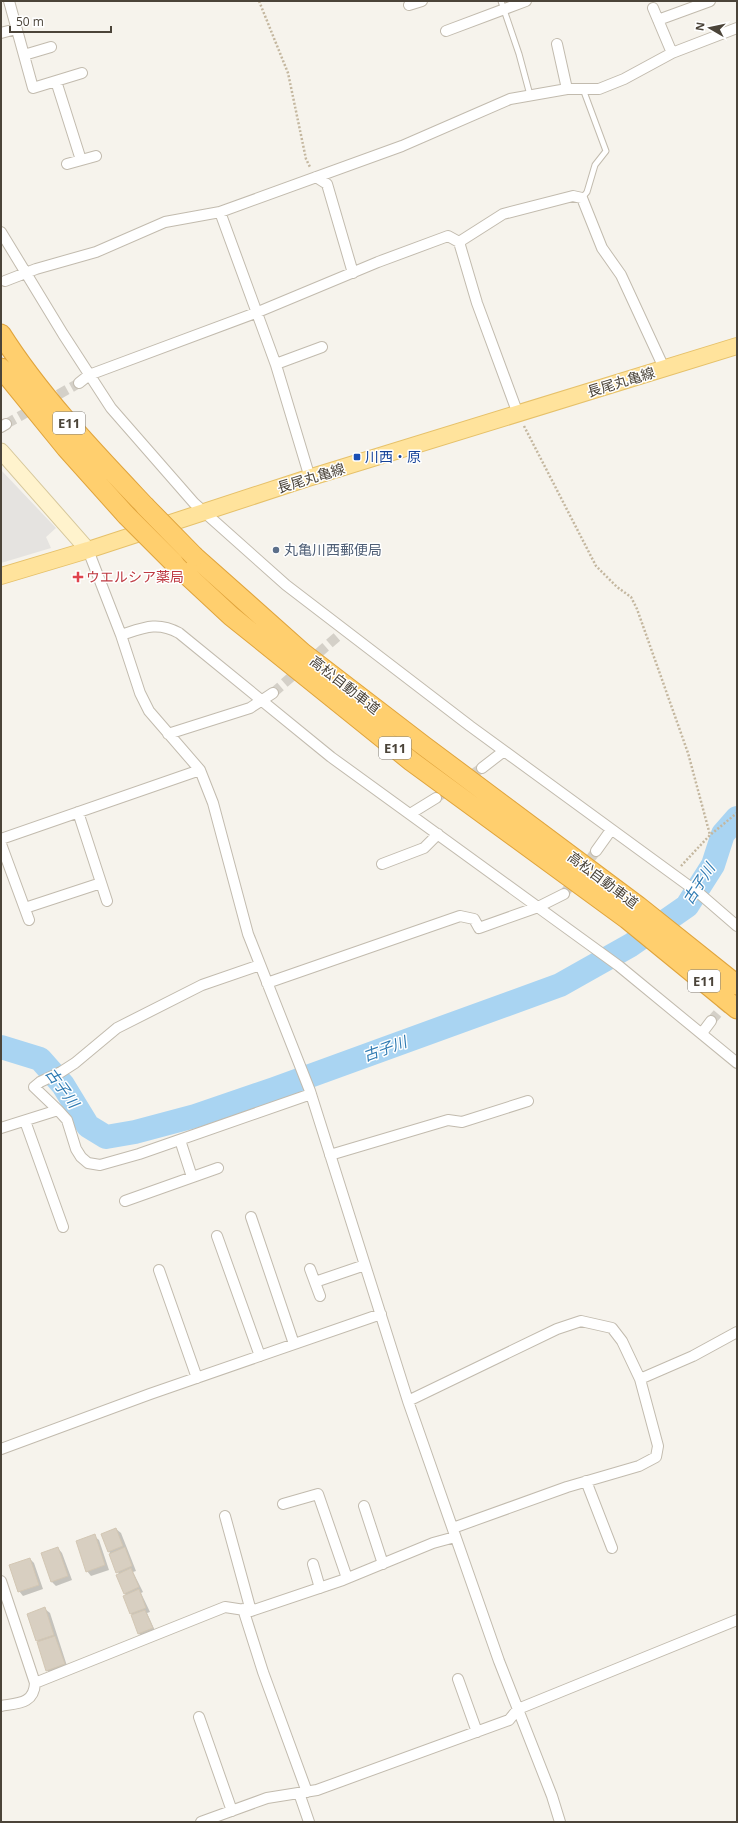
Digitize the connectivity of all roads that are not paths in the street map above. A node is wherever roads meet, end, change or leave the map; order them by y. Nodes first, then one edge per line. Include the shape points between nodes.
1 (9, 1) edge
2 (422, 1) edge
3 (526, 1) edge
4 (710, 1) edge
5 (409, 5) dead end
6 (502, 5) edge
7 (653, 8) dead end
8 (658, 20) junction
9 (737, 28) edge
10 (16, 29) junction
11 (446, 31) dead end
12 (1, 33) edge
13 (557, 44) dead end
14 (52, 47) dead end
15 (672, 53) junction
16 (24, 55) junction
17 (82, 73) dead end
18 (56, 81) junction
19 (567, 89) junction
20 (583, 89) junction
21 (530, 96) junction
22 (96, 156) dead end
23 (81, 160) junction
24 (67, 164) dead end
25 (316, 177) junction
26 (582, 198) junction
27 (220, 212) junction
28 (1, 232) edge
29 (459, 242) junction
30 (26, 273) junction
31 (353, 273) junction
32 (5, 281) dead end
33 (258, 312) junction
34 (1, 334) edge
35 (737, 346) edge
36 (322, 347) dead end
37 (276, 364) junction
38 (1, 368) edge
39 (664, 368) junction
40 (89, 375) junction
41 (79, 383) tunnel mouth
42 (518, 414) junction
43 (1, 451) edge
44 (310, 478) junction
45 (204, 512) junction
46 (88, 550) junction
47 (1, 576) edge
48 (121, 635) junction
49 (273, 693) tunnel mouth
50 (262, 700) junction
51 (168, 734) junction
52 (504, 751) junction
53 (482, 768) tunnel mouth
54 (200, 770) junction
55 (436, 798) tunnel mouth
56 (78, 812) junction
57 (410, 814) junction
58 (611, 830) junction
59 (438, 834) junction
60 (1, 839) edge
61 (1, 844) edge
62 (596, 851) tunnel mouth
63 (382, 864) dead end
64 (101, 883) junction
65 (564, 894) tunnel mouth
66 (107, 900) dead end
67 (538, 906) junction
68 (25, 908) junction
69 (632, 912) junction
70 (30, 920) dead end
71 (734, 921) edge
72 (677, 947) junction
73 (260, 965) junction
74 (267, 983) junction
75 (737, 985) edge
76 (737, 1009) edge
77 (711, 1021) tunnel mouth
78 (702, 1033) junction
79 (737, 1063) edge
80 (311, 1092) junction
81 (528, 1101) dead end
82 (58, 1110) junction
83 (25, 1120) junction
84 (1, 1128) edge
85 (180, 1140) junction
86 (330, 1155) junction
87 (218, 1168) dead end
88 (192, 1178) junction
89 (125, 1201) dead end
90 (251, 1217) dead end
91 (63, 1227) dead end
92 (217, 1236) dead end
93 (365, 1265) junction
94 (310, 1268) dead end
95 (159, 1270) dead end
96 (315, 1282) junction
97 (320, 1296) dead end
98 (381, 1314) junction
99 (737, 1332) edge
100 (294, 1344) junction
101 (260, 1356) junction
102 (197, 1378) junction
103 (640, 1379) junction
104 (408, 1400) junction
105 (1, 1449) edge
106 (586, 1481) junction
107 (283, 1504) dead end
108 (364, 1506) dead end
109 (225, 1516) dead end
110 (454, 1533) junction
111 (612, 1548) dead end
112 (313, 1564) dead end
113 (383, 1564) junction
114 (347, 1578) junction
115 (1, 1581) edge
116 (320, 1588) junction
117 (4, 1598) edge
118 (247, 1610) junction
119 (737, 1620) edge
120 (458, 1679) dead end
121 (35, 1683) junction
122 (1, 1706) edge
123 (518, 1708) junction
124 (199, 1717) dead end
125 (477, 1732) junction
126 (303, 1792) junction
127 (232, 1811) junction
128 (201, 1822) edge
129 (309, 1822) edge
130 (560, 1822) edge

1 - 10 street
2 - 5 street
3 - 6 street
4 - 8 street
6 - 11 street
6 - 21 lane
7 - 8 street
8 - 15 street
9 - 15 street
10 - 12 street
10 - 16 street
13 - 19 street
14 - 16 street
15 - 20 street via 624,79 599,88
16 - 18 street via 33,88
17 - 18 street
18 - 23 street
19 - 20 street
19 - 21 street
20 - 26 lane via 606,151 595,165 587,192
21 - 25 street via 510,99 402,146
22 - 23 street
23 - 24 street
25 - 27 street
25 - 31 street via 326,184
26 - 29 street via 573,196 503,214
26 - 39 street via 602,248 621,274
27 - 30 street via 165,222 96,252
27 - 33 street
28 - 30 street
29 - 31 street via 448,236
29 - 42 street via 477,303
30 - 32 street
30 - 40 street
31 - 33 street
33 - 37 street
33 - 40 street
34 - 69 highway, 高松自動車道 / E11, bridge via 16,358 79,436 194,556 303,653
35 - 39 main road, 長尾丸亀線
36 - 37 street
37 - 44 street
38 - 69 highway, 高松自動車道 / E11, bridge via 66,448 126,515 174,563 255,636 405,756
39 - 42 main road, 長尾丸亀線
40 - 41 street
40 - 45 street via 111,408
42 - 44 main road, 長尾丸亀線
43 - 46 street
44 - 45 main road, 長尾丸亀線
45 - 46 main road, 長尾丸亀線
45 - 52 street via 340,633
46 - 47 main road, 長尾丸亀線
46 - 48 street
48 - 50 street via 158,625 170,628
48 - 51 street via 140,693 149,711
49 - 50 street
50 - 51 street via 250,708
50 - 57 street via 331,757
51 - 54 street
52 - 53 street
52 - 58 street
54 - 56 street
54 - 73 street via 214,803 248,934
55 - 57 street
56 - 60 street
56 - 64 street
57 - 59 street
58 - 62 street
58 - 71 street
59 - 63 street via 424,848
59 - 67 street
61 - 68 street
64 - 66 street
64 - 68 street
65 - 67 street
67 - 74 street via 479,928 474,919 460,916
67 - 78 street via 619,966
68 - 70 street
69 - 72 highway, 高松自動車道 / E11
72 - 75 highway, 高松自動車道 / E11
72 - 76 highway, 高松自動車道 / E11
73 - 74 street
73 - 82 street via 202,985 117,1028 75,1063 40,1082 34,1087
74 - 80 street
77 - 78 street
78 - 79 street
80 - 85 street
80 - 86 street
81 - 86 street via 462,1122 448,1120
82 - 83 street
82 - 85 street via 67,1120 81,1157 88,1163 100,1166
83 - 84 street
83 - 91 street
85 - 88 street
86 - 93 street
87 - 88 street
88 - 89 street
90 - 100 street
92 - 101 street
93 - 96 street
93 - 98 street
94 - 96 street
95 - 102 street
96 - 97 street
98 - 100 street
98 - 104 street
99 - 103 street via 693,1356
100 - 101 street
101 - 102 street
102 - 105 street
103 - 104 street via 622,1341 612,1328 581,1321 557,1329
103 - 106 street via 658,1446 656,1457 639,1466
104 - 110 street
106 - 110 street via 533,1499
106 - 111 street
107 - 114 street via 318,1494
108 - 113 street
109 - 118 street
110 - 113 street
110 - 123 street
112 - 116 street
113 - 114 street
114 - 116 street
115 - 117 street
116 - 118 street
117 - 121 street
118 - 121 street via 225,1607
118 - 126 street via 263,1672
119 - 123 street
120 - 125 street
121 - 122 street via 32,1697 28,1701
123 - 125 street via 509,1720
123 - 130 street
124 - 127 street
125 - 126 street via 318,1790
126 - 127 street via 267,1798
126 - 129 street
127 - 128 street

